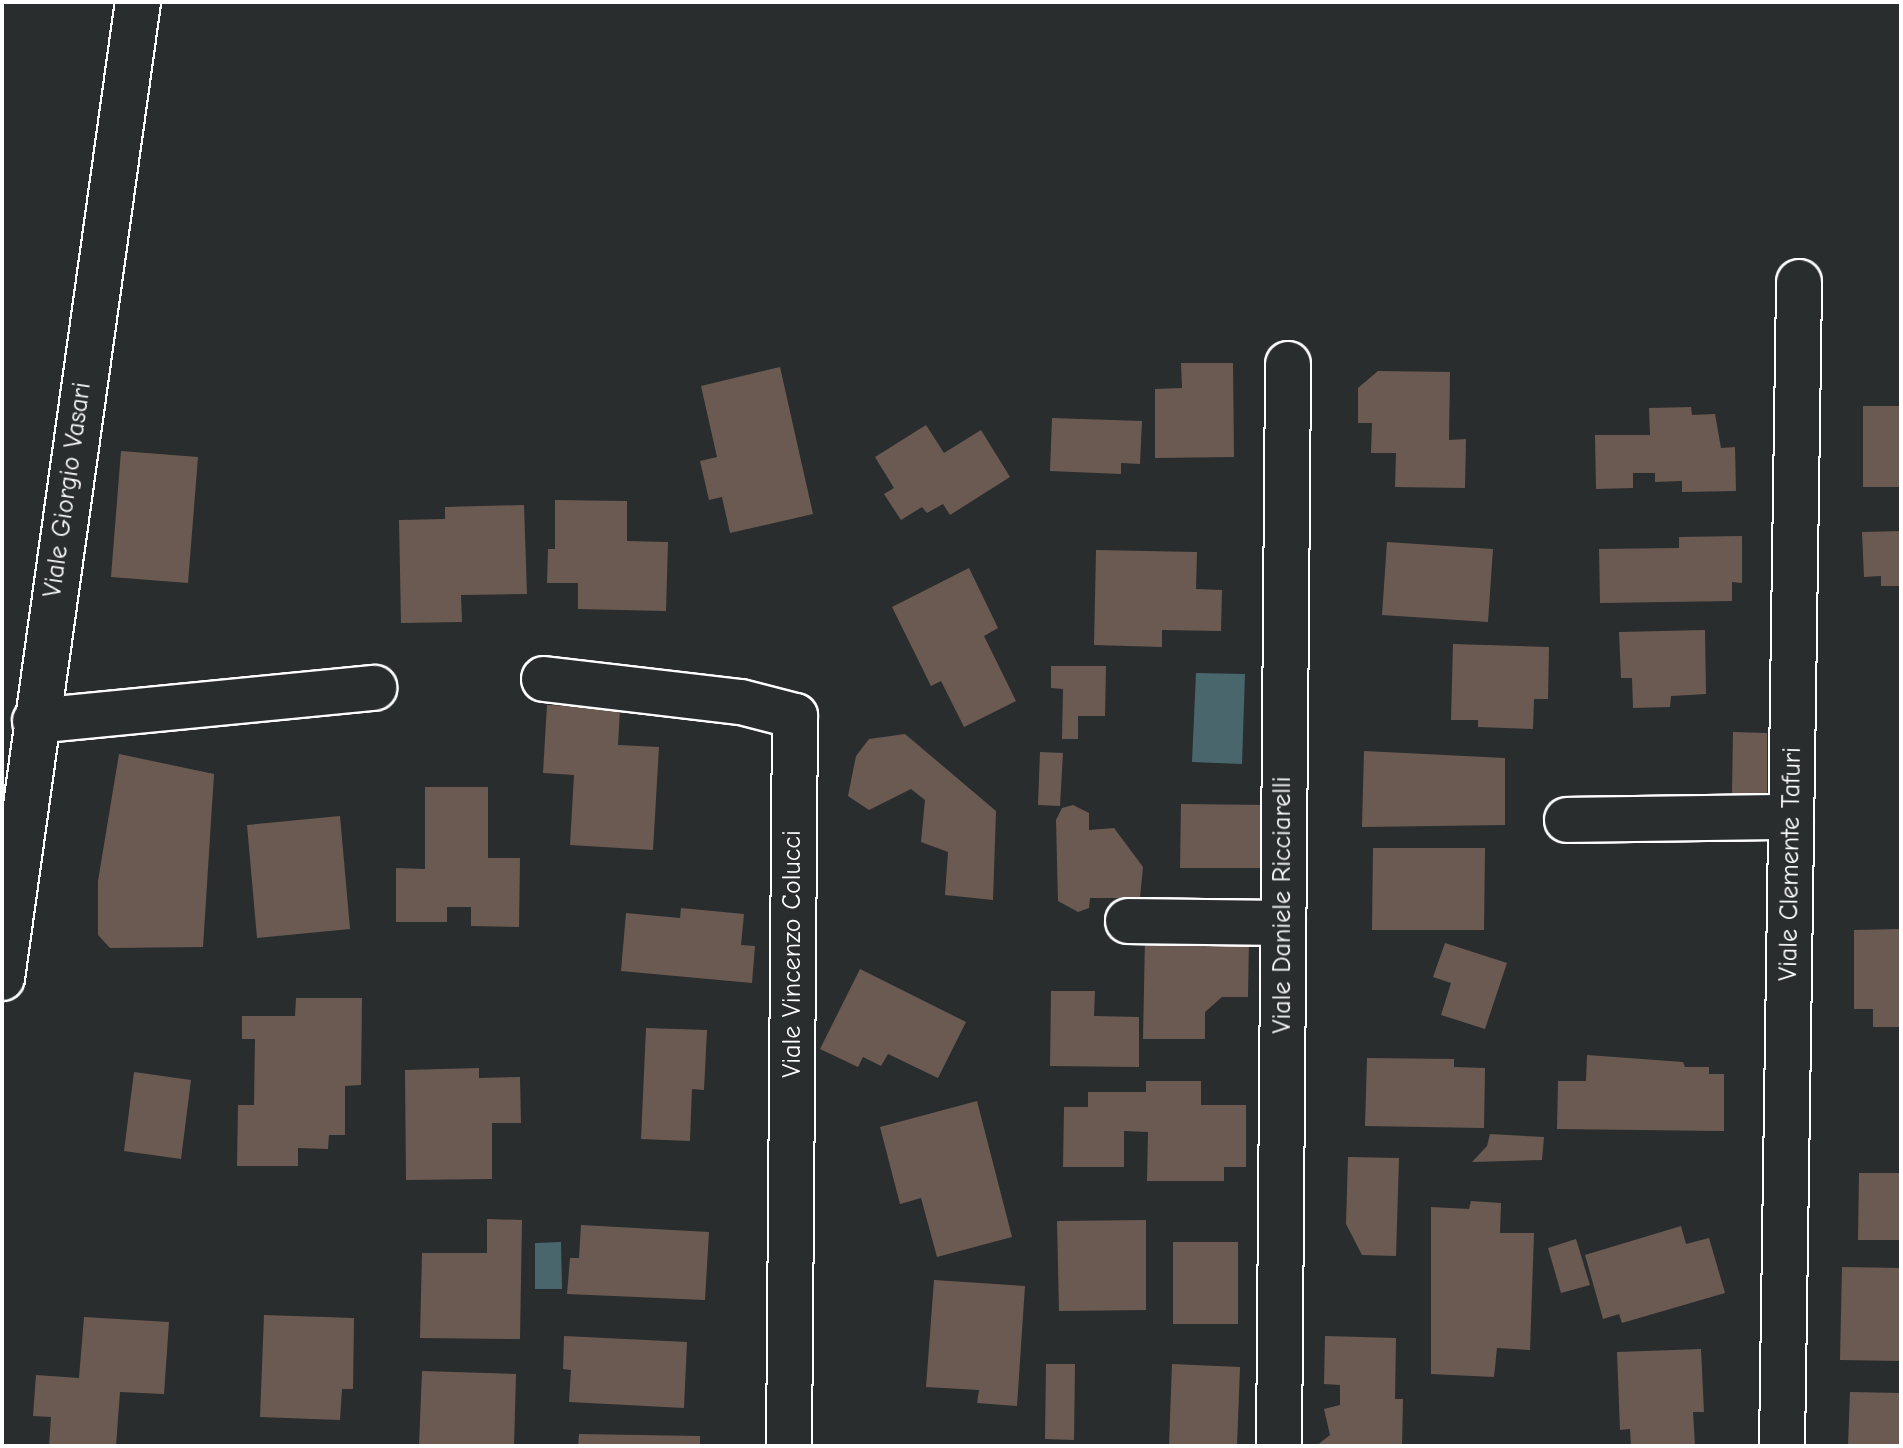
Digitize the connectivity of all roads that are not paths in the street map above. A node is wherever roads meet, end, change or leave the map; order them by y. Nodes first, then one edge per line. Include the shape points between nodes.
1 (138, 2) edge
2 (1799, 282) dead end
3 (1288, 364) dead end
4 (544, 679) dead end
5 (374, 688) dead end
6 (35, 721) junction
7 (1791, 817) junction
8 (12, 818) edge
9 (1567, 820) dead end
10 (1128, 921) dead end
11 (1283, 923) junction
12 (2, 978) edge
13 (789, 1446) edge
14 (1279, 1446) edge
15 (1782, 1446) edge

1 - 6 street, Viale Giorgio Vasari
2 - 7 street, Viale Clemente Tafuri
3 - 11 street, Viale Daniele Ricciarelli
4 - 13 street, Viale Vincenzo Colucci via 741,702 795,716
5 - 6 street
6 - 8 street, Viale Giorgio Vasari
7 - 9 street
7 - 15 street, Viale Clemente Tafuri
8 - 12 street, Viale Giorgio Vasari
10 - 11 street
11 - 14 street, Viale Daniele Ricciarelli

